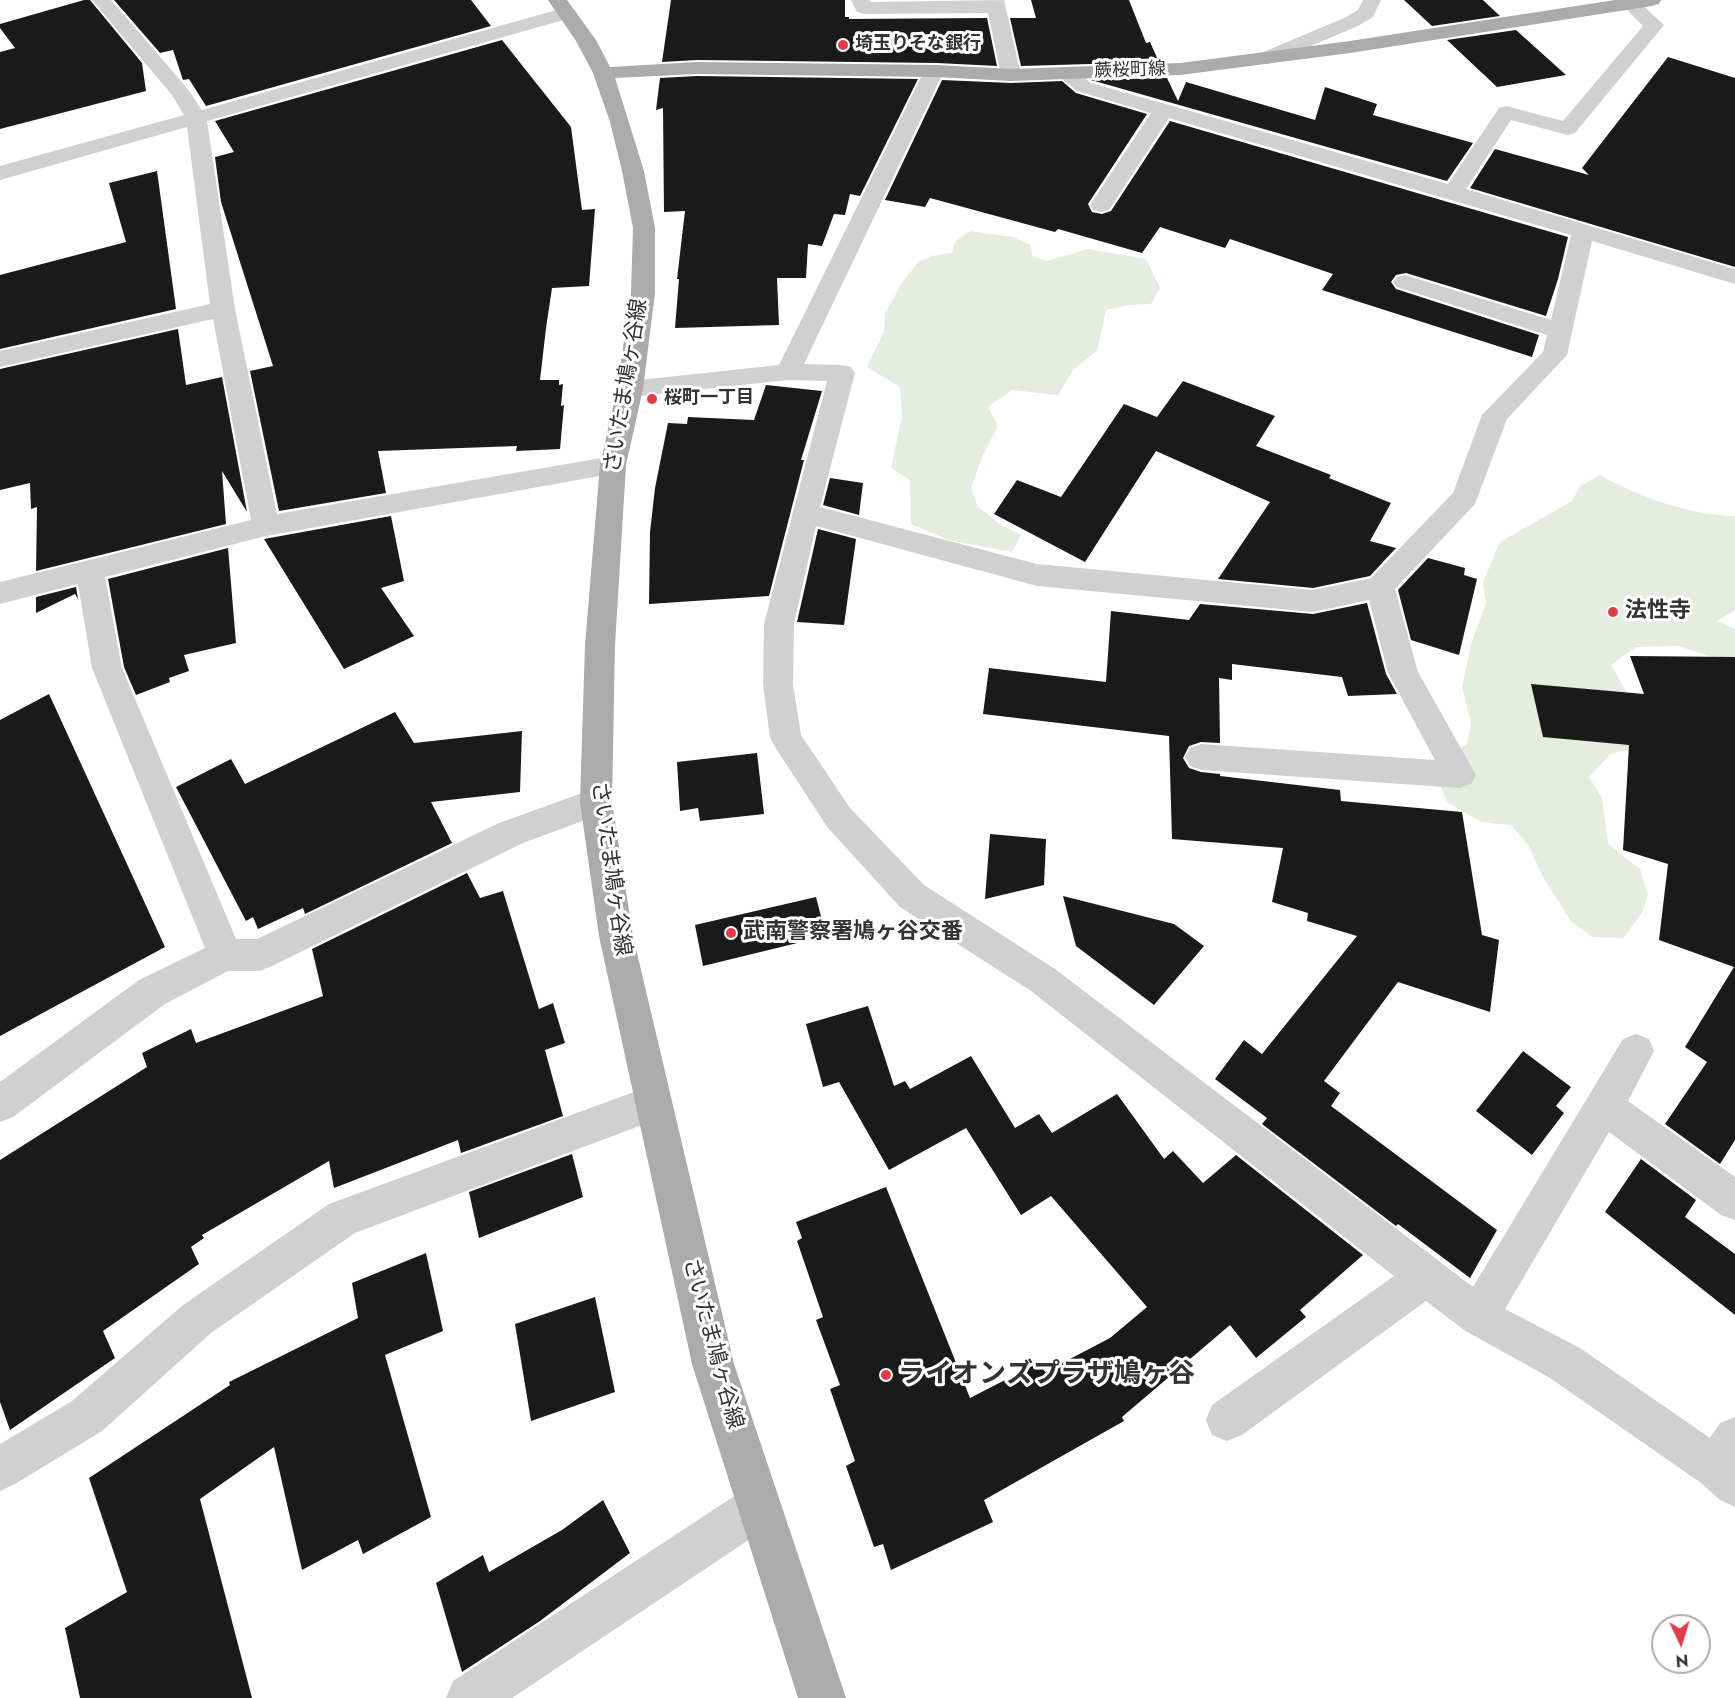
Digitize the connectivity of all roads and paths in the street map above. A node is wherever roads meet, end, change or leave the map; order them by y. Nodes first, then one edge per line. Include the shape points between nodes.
1 (101, 0) edge
2 (860, 0) edge
3 (1372, 0) edge
4 (1652, 0) edge
5 (1629, 3) junction
6 (996, 4) edge
7 (562, 6) edge
8 (1260, 60) junction
9 (934, 71) junction
10 (603, 73) junction
11 (1066, 74) junction
12 (1011, 75) junction
13 (1163, 110) junction
14 (196, 117) junction
15 (0, 174) edge
16 (1453, 192) junction
17 (1101, 205) dead end
18 (1584, 231) junction
19 (1735, 277) edge
20 (1405, 282) dead end
21 (223, 309) junction
22 (1560, 331) junction
23 (0, 359) edge
24 (788, 372) junction
25 (630, 389) junction
26 (613, 465) junction
27 (805, 513) junction
28 (266, 525) junction
29 (90, 572) junction
30 (1380, 587) junction
31 (0, 592) edge
32 (1201, 757) dead end
33 (596, 802) junction
34 (225, 955) junction
35 (1636, 1051) dead end
36 (653, 1102) junction
37 (0, 1104) edge
38 (1604, 1106) junction
39 (1735, 1201) edge
40 (1427, 1276) junction
41 (1478, 1316) junction
42 (1227, 1420) dead end
43 (1729, 1464) edge
44 (0, 1469) edge
45 (758, 1507) junction
46 (470, 1698) edge
47 (822, 1698) edge

1 - 14 street via 180,92
2 - 6 street via 864,8
3 - 8 street via 1366,13 1351,22
4 - 5 main road, 蕨桜町線
5 - 8 main road, 蕨桜町線
5 - 16 street via 1654,25 1568,129 1506,112
6 - 12 street
7 - 10 main road, さいたま鳩ヶ谷線
7 - 14 street
8 - 11 main road, 蕨桜町線 via 1180,69
9 - 10 main road, 蕨桜町線 via 697,68
9 - 12 main road, 蕨桜町線
9 - 24 street
10 - 25 main road, さいたま鳩ヶ谷線 via 630,161 644,228 643,293
11 - 12 main road, 蕨桜町線
11 - 13 street via 1084,87
13 - 16 street
13 - 17 street
14 - 15 street
14 - 21 street
16 - 18 street
18 - 19 street
18 - 22 street
20 - 22 street
21 - 23 street
21 - 28 street
22 - 30 street via 1555,355 1494,415 1466,497
24 - 25 street
24 - 27 street via 842,373
25 - 26 main road, さいたま鳩ヶ谷線
26 - 28 street
26 - 33 main road, さいたま鳩ヶ谷線 via 600,645
27 - 30 street via 1037,575 1313,601
27 - 40 street via 779,624 778,684 786,738 839,818 912,896 1043,980
28 - 29 street
29 - 31 street
29 - 34 street via 107,668
30 - 32 street via 1403,673 1460,775
33 - 34 street via 511,833 260,955
33 - 36 main road, さいたま鳩ヶ谷線 via 616,936
34 - 37 street via 152,992
35 - 38 street
36 - 44 street via 343,1218 197,1318 87,1416
36 - 45 main road, さいたま鳩ヶ谷線 via 713,1364
38 - 39 street
38 - 41 street
40 - 41 street
40 - 42 street
41 - 43 street via 1565,1363
45 - 46 street
45 - 47 main road, さいたま鳩ヶ谷線

